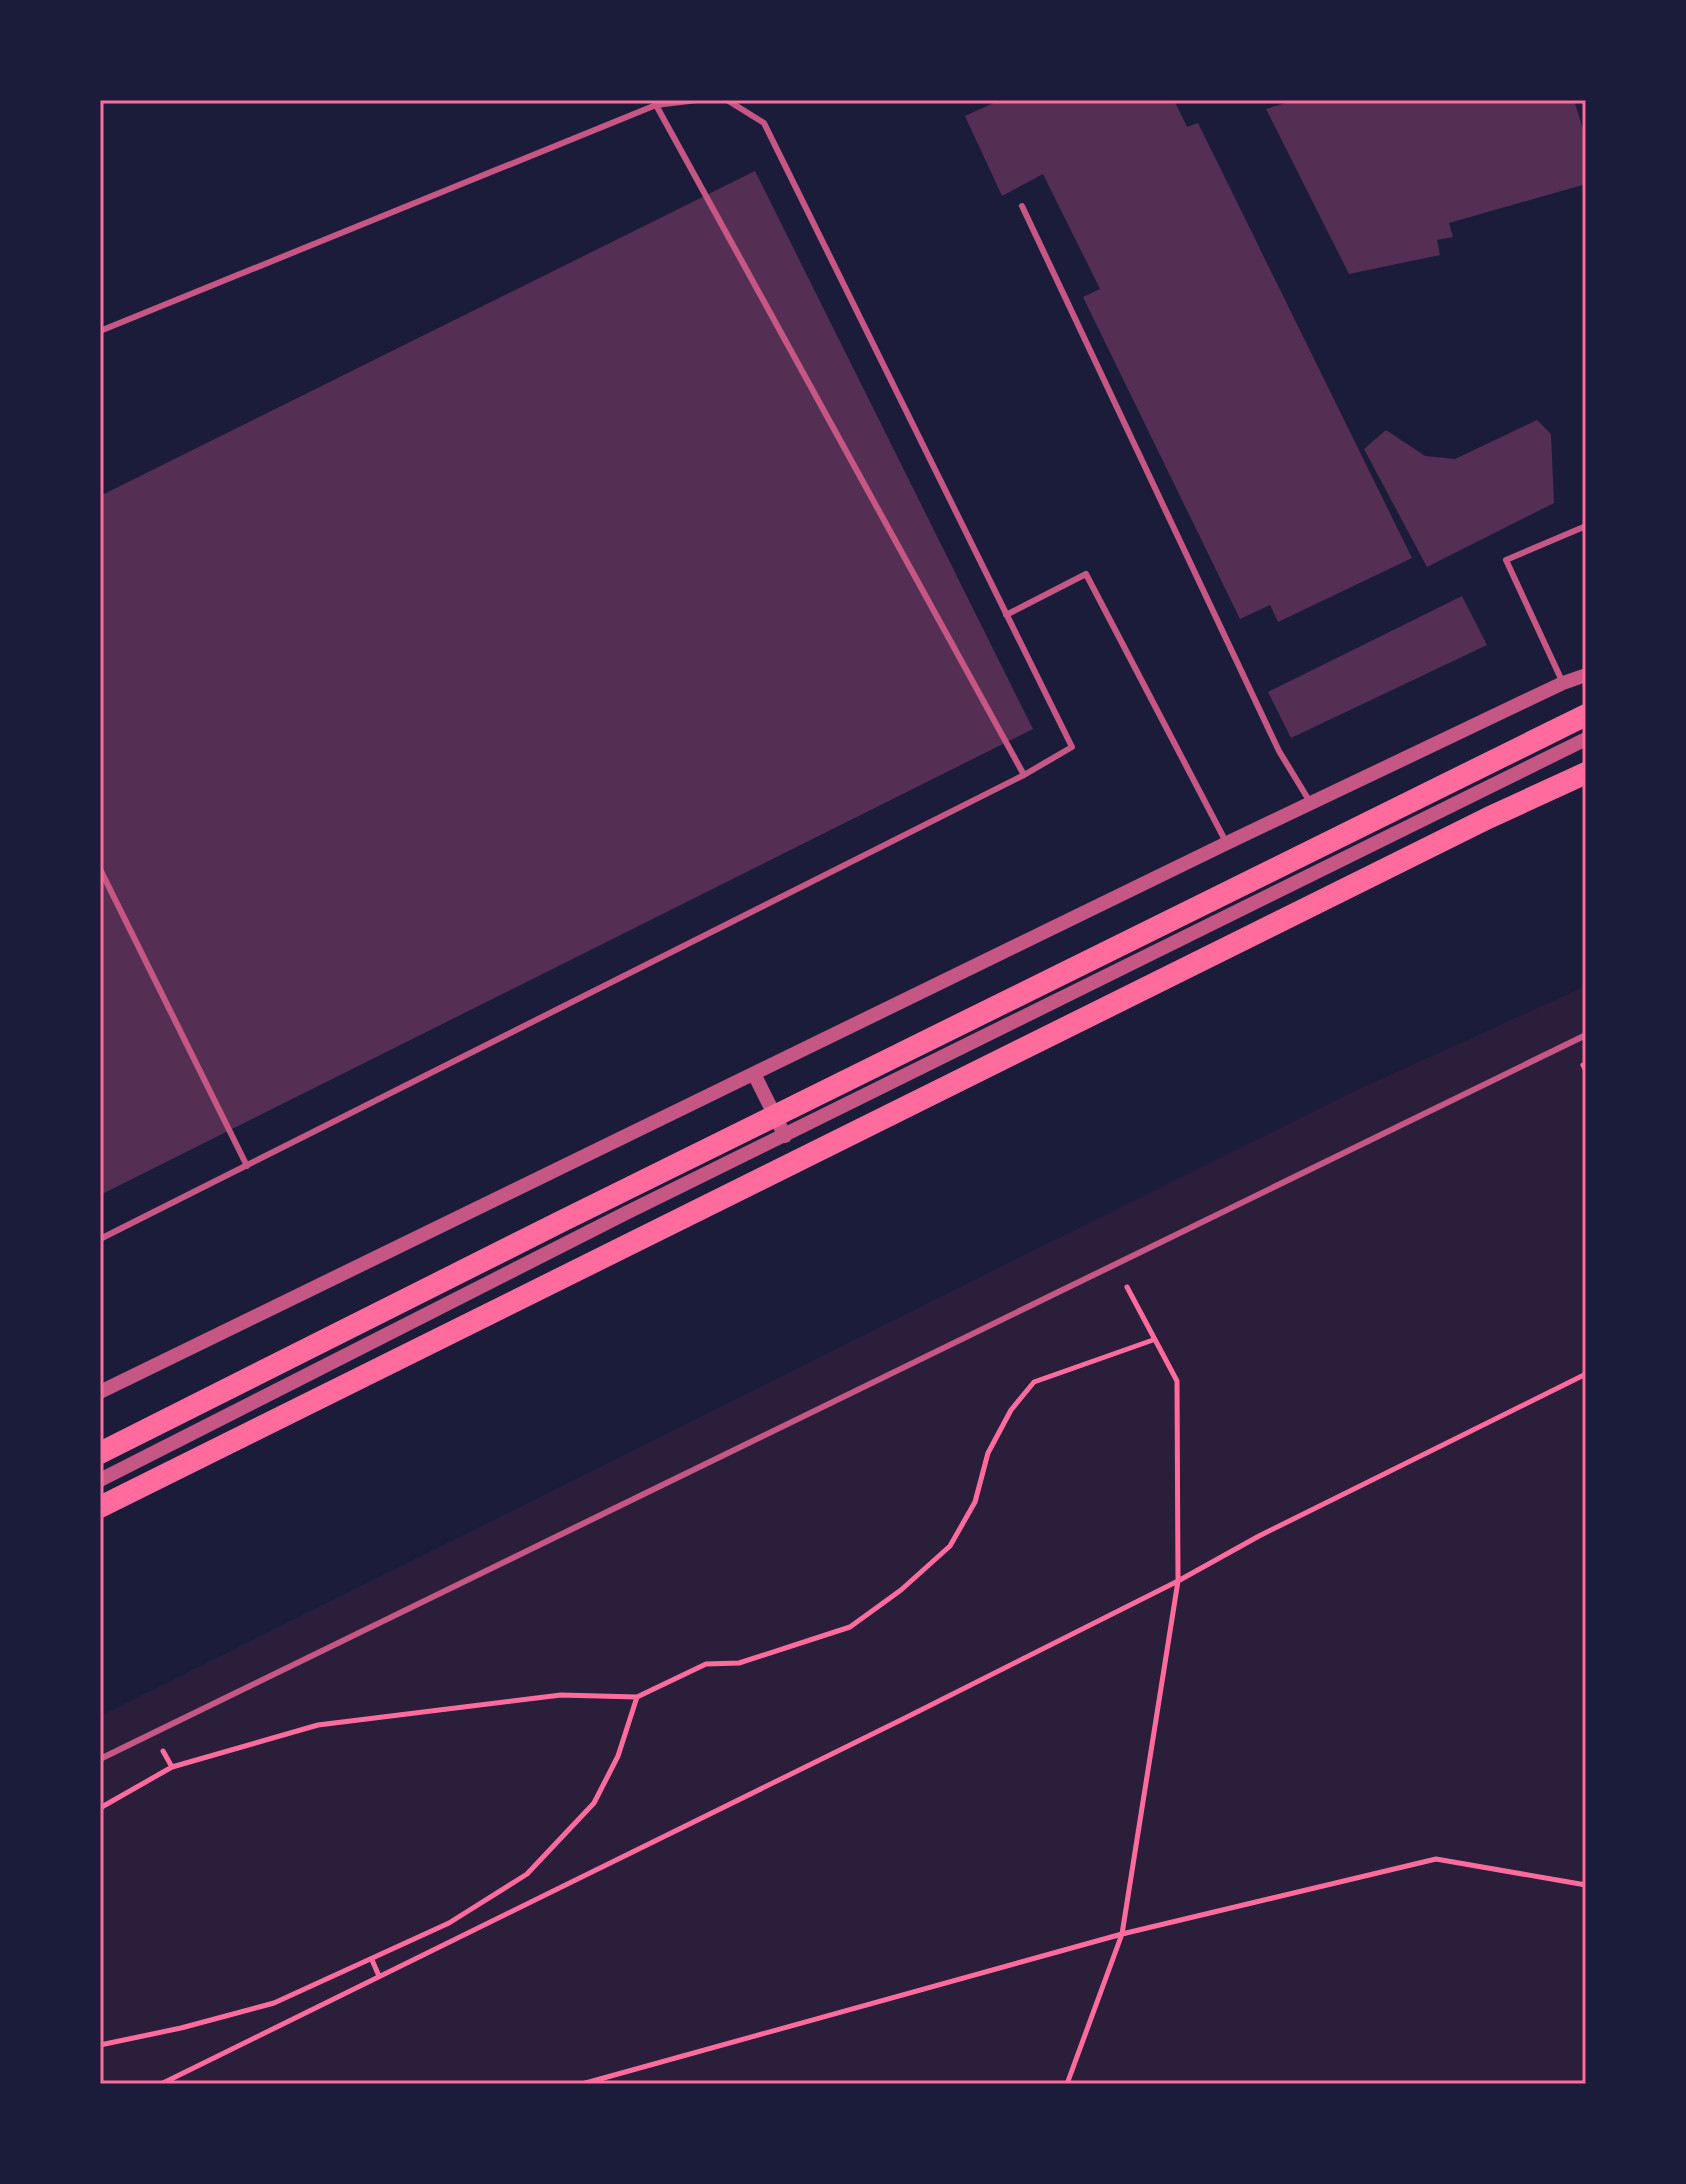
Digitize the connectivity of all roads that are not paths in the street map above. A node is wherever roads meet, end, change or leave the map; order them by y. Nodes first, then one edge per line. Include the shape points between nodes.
1 (697, 100) edge
2 (727, 100) edge
3 (656, 105) junction
4 (1022, 206) dead end
5 (100, 331) edge
6 (1586, 526) edge
7 (1006, 615) junction
8 (1586, 675) edge
9 (1563, 683) junction
10 (1586, 715) edge
11 (1586, 739) edge
12 (1586, 773) edge
13 (1024, 775) junction
14 (1310, 802) junction
15 (1227, 843) junction
16 (100, 869) edge
17 (1586, 1035) edge
18 (754, 1074) junction
19 (785, 1136) junction
20 (247, 1166) junction
21 (100, 1239) edge
22 (100, 1392) edge
23 (100, 1453) edge
24 (100, 1480) edge
25 (100, 1507) edge
26 (100, 1759) edge

1 - 3 lane
2 - 7 lane via 764,123
3 - 5 lane
3 - 13 lane
4 - 14 lane via 1279,751
6 - 9 lane via 1506,560
7 - 13 lane via 1072,747
7 - 15 lane via 1086,574
8 - 9 street
9 - 14 street
10 - 23 highway
11 - 19 street
12 - 25 highway
13 - 20 lane
14 - 15 street
15 - 18 street
16 - 20 lane
17 - 26 lane
18 - 19 street
18 - 22 street
19 - 24 street
20 - 21 lane

